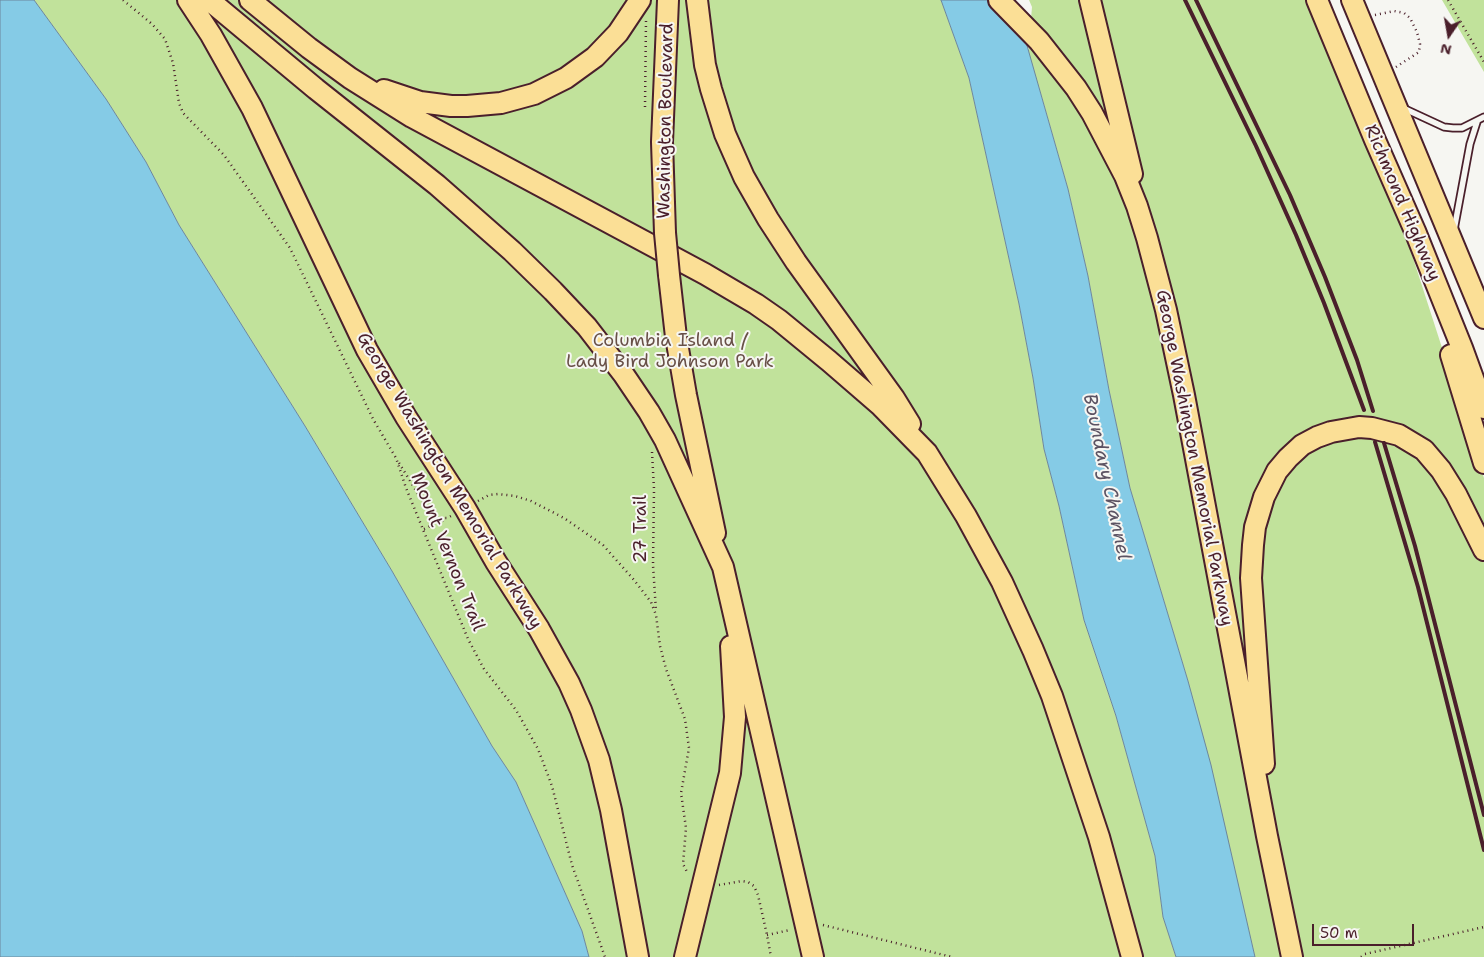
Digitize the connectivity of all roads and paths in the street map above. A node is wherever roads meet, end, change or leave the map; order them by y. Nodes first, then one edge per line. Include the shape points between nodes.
1 (123, 0) edge
2 (188, 0) edge
3 (210, 0) edge
4 (250, 0) edge
5 (640, 0) edge
6 (668, 0) edge
7 (697, 0) edge
8 (999, 0) edge
9 (1090, 0) edge
10 (1317, 0) edge
11 (1352, 0) edge
12 (1448, 0) edge
13 (1361, 19) junction
14 (1484, 62) edge
15 (1384, 74) junction
16 (350, 78) junction
17 (1397, 106) junction
18 (1484, 117) edge
19 (1476, 122) junction
20 (1137, 206) junction
21 (1415, 231) junction
22 (1452, 240) junction
23 (1484, 318) edge
24 (1484, 408) edge
25 (651, 450) dead end
26 (928, 454) junction
27 (396, 458) junction
28 (1484, 463) edge
29 (472, 504) dead end
30 (456, 513) dead end
31 (447, 518) junction
32 (424, 529) junction
33 (1484, 550) edge
34 (722, 567) junction
35 (731, 602) junction
36 (656, 615) junction
37 (1267, 836) junction
38 (691, 876) dead end
39 (717, 885) dead end
40 (1484, 927) edge
41 (805, 930) junction
42 (768, 935) junction
43 (605, 957) edge
44 (638, 957) edge
45 (685, 957) edge
46 (771, 957) edge
47 (813, 957) edge
48 (819, 957) edge
49 (952, 957) edge
50 (1132, 957) edge
51 (1292, 957) edge
52 (1361, 957) edge

1 - 27 path, Mount Vernon Trail via 165,39 183,113 224,155 290,248
2 - 44 highway, George Washington Memorial Parkway via 252,108 368,350 569,683 601,768
3 - 34 highway via 470,214 533,270 586,327 624,374 665,440
4 - 16 highway
5 - 16 highway via 618,33 595,57 551,87 517,99 467,106 435,105
6 - 34 highway, Washington Boulevard, bridge via 662,142 665,233 676,337
7 - 26 highway, Washington Boulevard via 713,97 744,177 782,240 894,398
8 - 20 highway, George Washington Memorial Parkway via 1039,41 1076,88 1114,154
9 - 20 highway
10 - 21 highway, Richmond Highway
11 - 13 highway, Richmond Highway
12 - 14 path
13 - 15 highway, Richmond Highway
13 - 15 path via 1387,11 1399,12 1410,18 1417,32 1420,48 1417,55
15 - 17 highway, Richmond Highway
16 - 26 highway via 421,121 756,304 829,360
17 - 19 lane via 1444,127 1462,128
17 - 22 highway, Richmond Highway
18 - 19 lane
19 - 22 lane
20 - 37 highway, George Washington Memorial Parkway via 1157,272 1184,394
21 - 24 highway, Richmond Highway
21 - 28 highway
22 - 23 highway, Richmond Highway
25 - 36 path, 27 Trail
26 - 50 highway via 1002,582 1049,687 1091,810
27 - 31 path via 428,510 435,516
27 - 32 path, Mount Vernon Trail
29 - 36 path via 489,495 515,496 564,518 603,545 640,587
30 - 31 path
31 - 32 path
32 - 43 path, Mount Vernon Trail via 468,639 484,669 516,710 538,749 552,786 572,865
33 - 37 highway via 1442,470 1424,450 1398,435 1359,427 1317,436 1302,445 1277,471 1258,513 1251,562
34 - 35 highway
35 - 41 highway
35 - 45 highway via 735,717 732,762
36 - 38 path, 27 Trail via 660,646 685,719 689,748 681,793 686,828 683,859
37 - 51 highway, George Washington Memorial Parkway
39 - 42 path via 748,882 754,886
40 - 52 path
41 - 42 path
41 - 47 highway
41 - 48 highway
41 - 49 path
42 - 46 path

